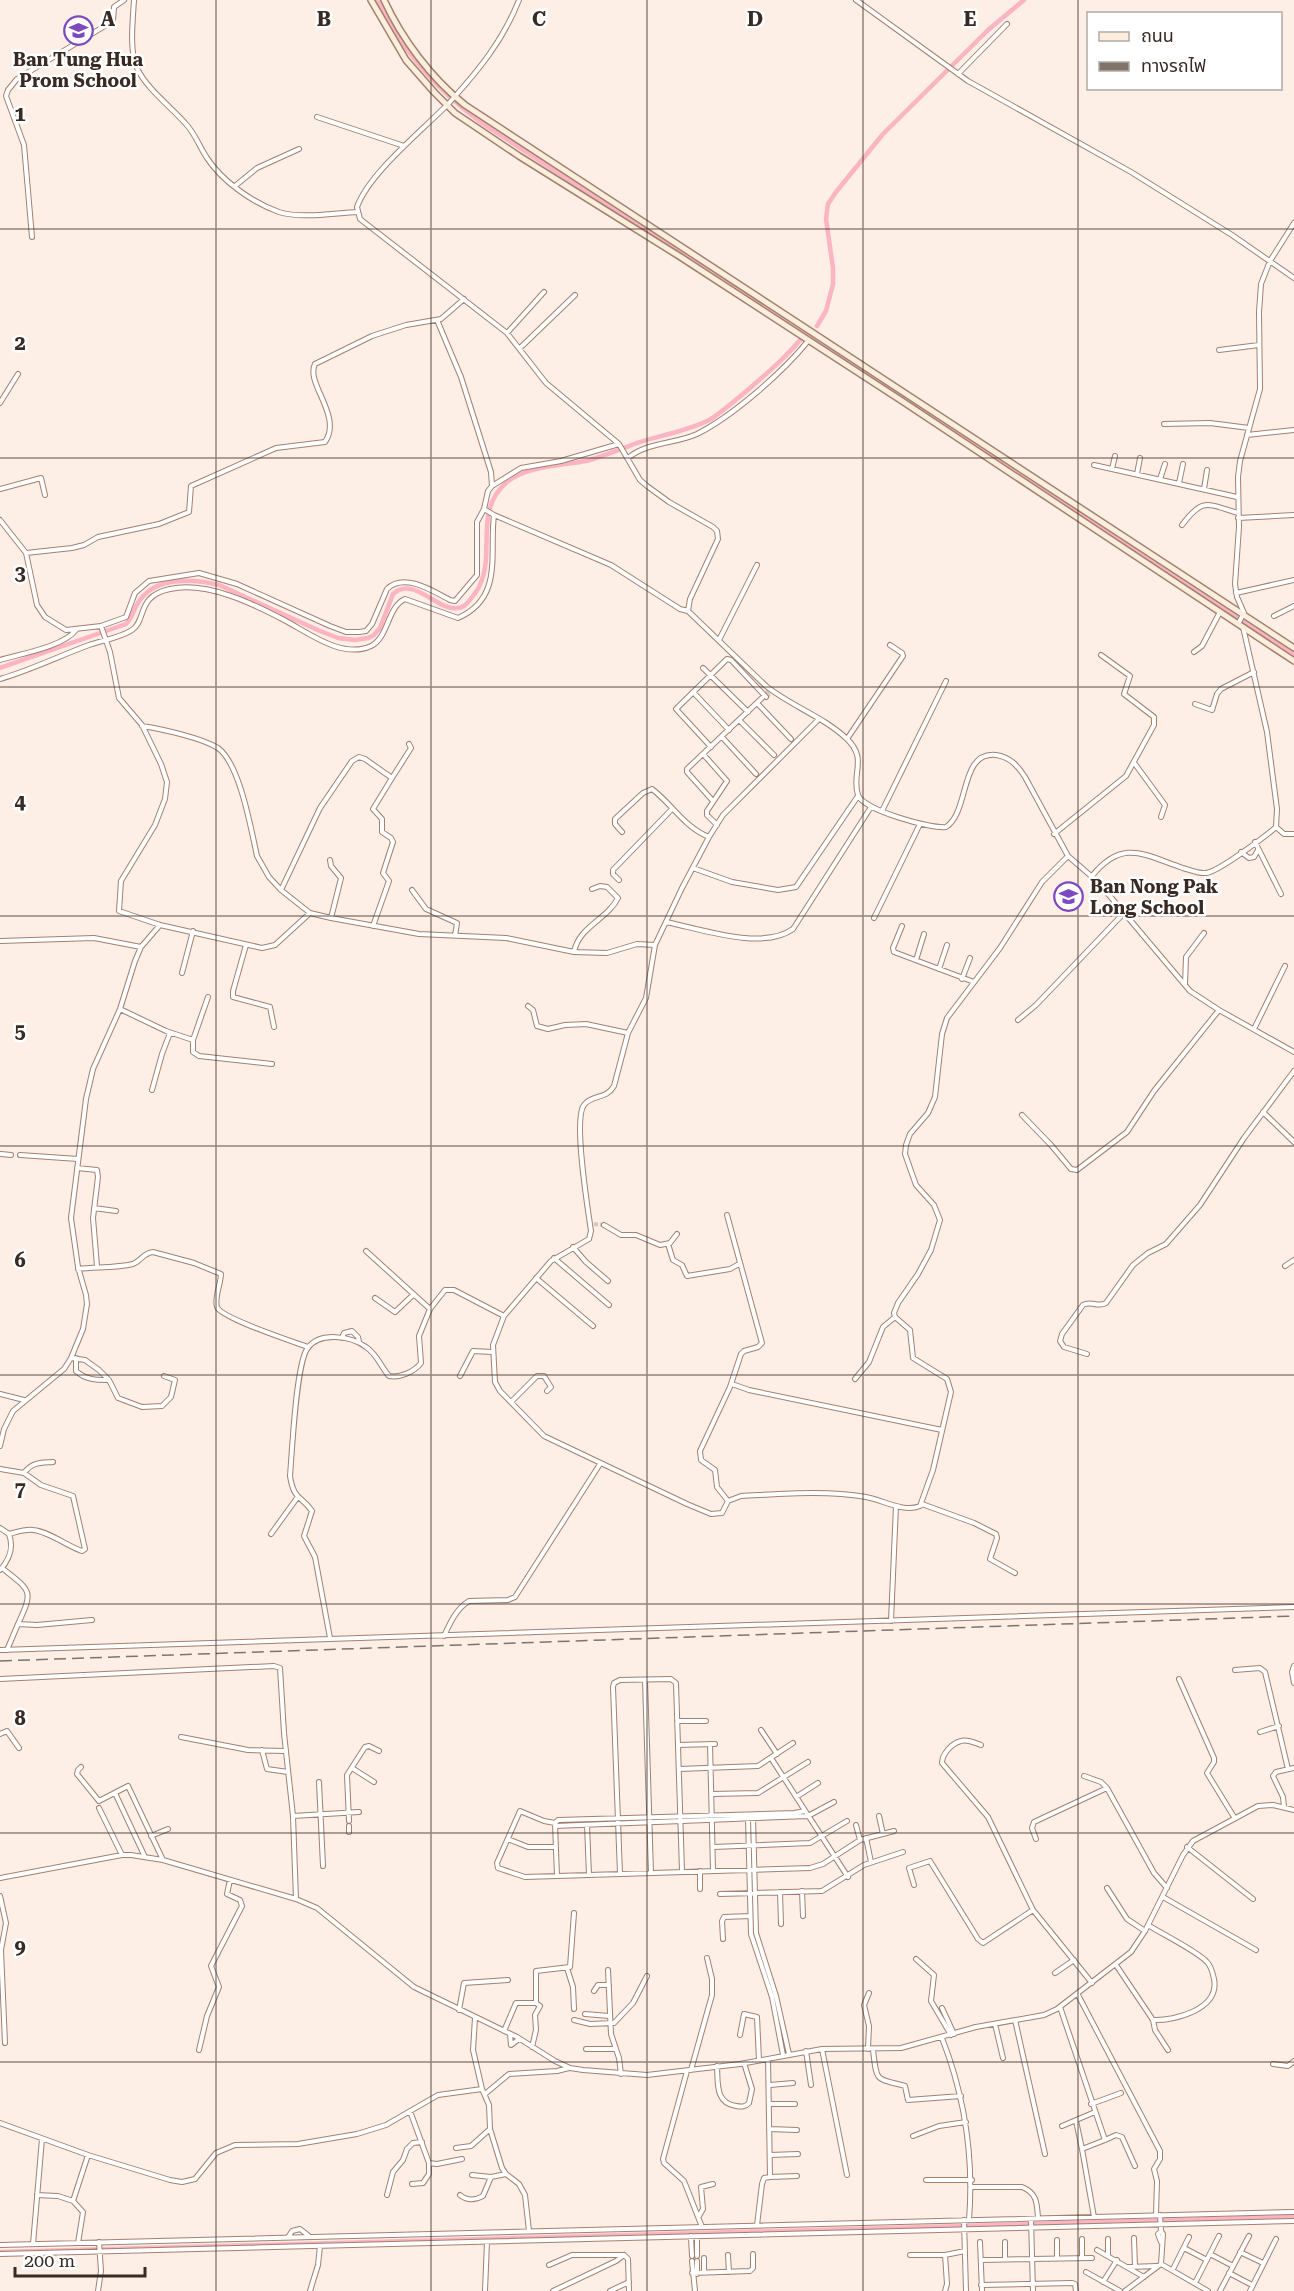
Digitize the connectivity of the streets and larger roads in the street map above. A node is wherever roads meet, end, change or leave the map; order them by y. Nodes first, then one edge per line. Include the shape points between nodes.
1 (124, 0) edge
2 (134, 0) edge
3 (371, 0) edge
4 (384, 0) edge
5 (519, 0) edge
6 (856, 0) edge
7 (1007, 24) dead end
8 (957, 74) junction
9 (451, 101) junction
10 (317, 117) dead end
11 (405, 146) junction
12 (299, 149) dead end
13 (235, 186) junction
14 (357, 212) junction
15 (1294, 223) edge
16 (32, 237) dead end
17 (1270, 261) junction
18 (1291, 273) edge
19 (1294, 278) edge
20 (544, 292) dead end
21 (575, 295) dead end
22 (464, 299) junction
23 (437, 320) junction
24 (507, 333) junction
25 (807, 337) junction
26 (1259, 345) junction
27 (520, 348) junction
28 (1219, 350) dead end
29 (18, 374) dead end
30 (0, 403) edge
31 (1164, 424) dead end
32 (1250, 428) junction
33 (1294, 430) edge
34 (1247, 435) junction
35 (620, 445) junction
36 (627, 456) junction
37 (1115, 456) dead end
38 (1140, 458) dead end
39 (1165, 464) dead end
40 (1183, 464) dead end
41 (1094, 465) dead end
42 (1112, 469) junction
43 (1207, 470) dead end
44 (1137, 474) junction
45 (1160, 479) junction
46 (1179, 483) junction
47 (492, 486) junction
48 (0, 489) edge
49 (1204, 489) junction
50 (45, 495) dead end
51 (1237, 497) junction
52 (486, 510) junction
53 (493, 514) junction
54 (1294, 515) edge
55 (1238, 516) junction
56 (0, 520) edge
57 (1182, 525) dead end
58 (26, 553) junction
59 (757, 565) dead end
60 (1294, 580) edge
61 (1236, 593) junction
62 (1294, 606) edge
63 (688, 611) junction
64 (1220, 612) junction
65 (1274, 616) dead end
66 (1241, 621) junction
67 (101, 627) junction
68 (76, 630) junction
69 (106, 638) junction
70 (719, 640) junction
71 (890, 645) dead end
72 (1294, 648) edge
73 (1194, 652) dead end
74 (1101, 655) dead end
75 (0, 660) edge
76 (1294, 661) edge
77 (703, 668) dead end
78 (1254, 672) junction
79 (711, 675) junction
80 (0, 679) edge
81 (946, 681) dead end
82 (693, 692) junction
83 (767, 694) junction
84 (757, 703) junction
85 (1196, 704) dead end
86 (748, 712) junction
87 (740, 720) junction
88 (818, 720) junction
89 (142, 725) junction
90 (729, 730) junction
91 (722, 737) junction
92 (791, 739) dead end
93 (847, 739) junction
94 (409, 744) dead end
95 (711, 747) junction
96 (703, 754) junction
97 (774, 755) dead end
98 (1135, 764) junction
99 (756, 774) dead end
100 (392, 778) junction
101 (858, 796) junction
102 (713, 801) junction
103 (871, 807) junction
104 (672, 809) junction
105 (882, 811) junction
106 (1161, 817) dead end
107 (920, 824) junction
108 (717, 825) junction
109 (1276, 826) junction
110 (622, 832) dead end
111 (1054, 834) junction
112 (1294, 834) edge
113 (709, 837) junction
114 (1255, 842) junction
115 (1258, 850) junction
116 (1241, 852) junction
117 (1068, 856) junction
118 (330, 860) dead end
119 (693, 868) junction
120 (1092, 876) junction
121 (619, 880) dead end
122 (592, 889) dead end
123 (280, 890) junction
124 (412, 890) dead end
125 (1281, 894) dead end
126 (310, 913) junction
127 (1124, 914) junction
128 (331, 918) junction
129 (874, 918) dead end
130 (666, 922) junction
131 (160, 925) junction
132 (373, 926) junction
133 (902, 926) dead end
134 (193, 931) junction
135 (1204, 933) dead end
136 (924, 934) dead end
137 (456, 936) junction
138 (0, 941) edge
139 (246, 945) junction
140 (655, 945) junction
141 (947, 945) dead end
142 (141, 946) junction
143 (574, 952) junction
144 (970, 958) dead end
145 (916, 960) junction
146 (1285, 966) dead end
147 (939, 969) junction
148 (182, 973) dead end
149 (962, 978) junction
150 (974, 982) junction
151 (1185, 985) junction
152 (208, 997) dead end
153 (528, 1006) dead end
154 (120, 1008) junction
155 (1219, 1010) junction
156 (1018, 1020) dead end
157 (273, 1027) dead end
158 (1254, 1029) junction
159 (170, 1032) junction
160 (628, 1033) junction
161 (194, 1040) junction
162 (1294, 1052) edge
163 (272, 1064) dead end
164 (1294, 1071) edge
165 (152, 1090) dead end
166 (1263, 1112) junction
167 (1022, 1115) dead end
168 (1294, 1142) edge
169 (0, 1154) edge
170 (11, 1155) dead end
171 (20, 1155) dead end
172 (78, 1160) junction
173 (77, 1168) junction
174 (94, 1208) junction
175 (116, 1210) dead end
176 (727, 1215) dead end
177 (604, 1225) tunnel mouth
178 (677, 1234) dead end
179 (668, 1244) junction
180 (573, 1247) junction
181 (366, 1251) dead end
182 (554, 1258) junction
183 (1294, 1260) edge
184 (739, 1264) junction
185 (97, 1266) junction
186 (1285, 1266) dead end
187 (78, 1269) junction
188 (536, 1278) junction
189 (608, 1281) dead end
190 (413, 1295) junction
191 (375, 1298) dead end
192 (609, 1305) dead end
193 (430, 1309) junction
194 (504, 1316) junction
195 (895, 1317) junction
196 (593, 1326) dead end
197 (342, 1338) junction
198 (359, 1343) junction
199 (308, 1347) junction
200 (492, 1352) junction
201 (1087, 1354) dead end
202 (74, 1358) junction
203 (164, 1376) dead end
204 (460, 1376) dead end
205 (855, 1379) dead end
206 (109, 1380) junction
207 (732, 1384) junction
208 (547, 1391) dead end
209 (0, 1394) edge
210 (24, 1400) junction
211 (511, 1402) junction
212 (942, 1430) junction
213 (0, 1446) edge
214 (53, 1462) dead end
215 (600, 1464) junction
216 (0, 1469) edge
217 (24, 1473) junction
218 (297, 1498) junction
219 (728, 1501) junction
220 (922, 1504) junction
221 (896, 1506) junction
222 (0, 1528) edge
223 (9, 1534) junction
224 (271, 1534) dead end
225 (1, 1569) edge
226 (1016, 1573) dead end
227 (1294, 1607) edge
228 (92, 1620) dead end
229 (891, 1622) junction
230 (18, 1624) junction
231 (444, 1636) junction
232 (330, 1638) junction
233 (0, 1650) edge
234 (7, 1650) junction
235 (1294, 1666) edge
236 (1235, 1670) dead end
237 (0, 1679) edge
238 (1179, 1679) dead end
239 (645, 1680) junction
240 (1294, 1683) edge
241 (677, 1721) junction
242 (706, 1721) dead end
243 (1279, 1726) junction
244 (761, 1730) dead end
245 (1260, 1732) dead end
246 (0, 1734) edge
247 (181, 1737) dead end
248 (793, 1743) dead end
249 (678, 1745) junction
250 (981, 1745) dead end
251 (19, 1748) dead end
252 (262, 1750) junction
253 (285, 1751) junction
254 (379, 1751) dead end
255 (777, 1754) junction
256 (771, 1758) junction
257 (808, 1762) dead end
258 (81, 1767) dead end
259 (352, 1768) junction
260 (711, 1768) junction
261 (1294, 1768) edge
262 (679, 1769) junction
263 (1288, 1769) junction
264 (288, 1772) junction
265 (1084, 1776) dead end
266 (783, 1778) junction
267 (319, 1782) dead end
268 (374, 1782) dead end
269 (818, 1783) dead end
270 (1107, 1788) junction
271 (115, 1793) junction
272 (712, 1794) junction
273 (796, 1797) junction
274 (834, 1802) dead end
275 (1284, 1807) junction
276 (99, 1808) dead end
277 (1294, 1810) edge
278 (805, 1811) junction
279 (348, 1812) junction
280 (359, 1812) dead end
281 (321, 1814) junction
282 (293, 1816) junction
283 (808, 1816) junction
284 (879, 1816) dead end
285 (712, 1817) junction
286 (751, 1817) junction
287 (1234, 1817) junction
288 (681, 1818) junction
289 (649, 1819) junction
290 (618, 1821) junction
291 (847, 1821) dead end
292 (555, 1824) junction
293 (587, 1824) junction
294 (856, 1824) dead end
295 (168, 1829) dead end
296 (894, 1831) dead end
297 (349, 1832) dead end
298 (883, 1834) junction
299 (152, 1836) junction
300 (821, 1838) junction
301 (866, 1838) junction
302 (508, 1839) junction
303 (1036, 1839) dead end
304 (860, 1840) junction
305 (751, 1845) junction
306 (556, 1847) junction
307 (713, 1847) junction
308 (1187, 1847) junction
309 (903, 1852) dead end
310 (122, 1856) junction
311 (146, 1857) junction
312 (835, 1857) junction
313 (163, 1860) junction
314 (871, 1862) junction
315 (323, 1866) dead end
316 (752, 1869) junction
317 (713, 1870) junction
318 (682, 1871) junction
319 (700, 1871) junction
320 (651, 1873) junction
321 (620, 1874) junction
322 (589, 1875) junction
323 (557, 1876) junction
324 (848, 1876) junction
325 (0, 1878) edge
326 (230, 1880) junction
327 (914, 1885) dead end
328 (1107, 1888) dead end
329 (1167, 1888) junction
330 (700, 1889) dead end
331 (802, 1891) junction
332 (780, 1892) junction
333 (752, 1893) junction
334 (720, 1894) dead end
335 (0, 1896) edge
336 (1162, 1897) junction
337 (296, 1899) junction
338 (1252, 1899) dead end
339 (1033, 1910) junction
340 (574, 1913) dead end
341 (750, 1916) junction
342 (803, 1916) dead end
343 (781, 1924) dead end
344 (1148, 1925) junction
345 (1145, 1931) junction
346 (723, 1940) dead end
347 (1256, 1950) dead end
348 (707, 1958) dead end
349 (916, 1959) dead end
350 (1074, 1960) junction
351 (1116, 1965) junction
352 (567, 1968) junction
353 (608, 1970) dead end
354 (1055, 1973) dead end
355 (647, 1976) dead end
356 (508, 1980) dead end
357 (1092, 1983) junction
358 (609, 1985) junction
359 (594, 1991) dead end
360 (870, 1993) dead end
361 (1077, 1995) junction
362 (536, 2003) junction
363 (1060, 2007) junction
364 (942, 2008) dead end
365 (573, 2009) dead end
366 (459, 2010) junction
367 (585, 2014) dead end
368 (609, 2016) junction
369 (475, 2018) junction
370 (574, 2020) dead end
371 (1015, 2020) junction
372 (1153, 2020) junction
373 (610, 2024) junction
374 (995, 2024) junction
375 (504, 2031) junction
376 (510, 2034) junction
377 (953, 2034) junction
378 (740, 2035) dead end
379 (785, 2036) junction
380 (780, 2037) junction
381 (942, 2038) junction
382 (519, 2039) junction
383 (5, 2043) dead end
384 (532, 2047) junction
385 (586, 2049) dead end
386 (616, 2049) junction
387 (822, 2049) junction
388 (199, 2050) dead end
389 (870, 2050) junction
390 (1168, 2050) dead end
391 (806, 2051) junction
392 (789, 2054) junction
393 (783, 2055) junction
394 (1003, 2058) dead end
395 (768, 2059) junction
396 (759, 2060) junction
397 (1294, 2061) edge
398 (744, 2063) junction
399 (1273, 2064) dead end
400 (717, 2066) junction
401 (570, 2068) junction
402 (689, 2070) junction
403 (621, 2074) junction
404 (793, 2083) dead end
405 (770, 2085) junction
406 (811, 2085) dead end
407 (483, 2089) junction
408 (1121, 2093) dead end
409 (485, 2094) junction
410 (961, 2096) junction
411 (769, 2104) junction
412 (795, 2104) dead end
413 (1091, 2104) junction
414 (410, 2111) junction
415 (1095, 2112) junction
416 (1076, 2120) junction
417 (966, 2122) junction
418 (0, 2123) edge
419 (1062, 2126) dead end
420 (490, 2129) junction
421 (769, 2129) junction
422 (797, 2130) dead end
423 (913, 2136) dead end
424 (42, 2139) junction
425 (1105, 2140) junction
426 (422, 2142) junction
427 (456, 2148) dead end
428 (1082, 2149) junction
429 (770, 2154) junction
430 (798, 2154) dead end
431 (1045, 2154) dead end
432 (88, 2155) junction
433 (462, 2159) dead end
434 (429, 2163) junction
435 (1135, 2166) dead end
436 (506, 2174) junction
437 (472, 2175) dead end
438 (847, 2175) dead end
439 (770, 2176) junction
440 (797, 2176) dead end
441 (491, 2177) junction
442 (926, 2180) dead end
443 (972, 2180) junction
444 (412, 2184) dead end
445 (713, 2184) dead end
446 (972, 2187) junction
447 (460, 2194) dead end
448 (37, 2195) junction
449 (387, 2195) dead end
450 (73, 2201) junction
451 (1294, 2212) edge
452 (699, 2217) junction
453 (1094, 2217) junction
454 (1038, 2218) junction
455 (1159, 2219) junction
456 (1294, 2220) edge
457 (1031, 2223) junction
458 (965, 2224) junction
459 (757, 2225) junction
460 (702, 2227) junction
461 (529, 2231) junction
462 (693, 2233) junction
463 (1219, 2236) dead end
464 (1249, 2236) dead end
465 (1189, 2237) dead end
466 (1134, 2238) dead end
467 (1082, 2239) dead end
468 (1108, 2239) dead end
469 (1275, 2239) dead end
470 (1057, 2240) dead end
471 (487, 2242) junction
472 (980, 2242) dead end
473 (1005, 2242) dead end
474 (78, 2243) junction
475 (0, 2245) edge
476 (320, 2246) junction
477 (99, 2247) junction
478 (31, 2248) junction
479 (1184, 2248) junction
480 (1097, 2250) dead end
481 (964, 2251) junction
482 (1240, 2252) junction
483 (0, 2254) edge
484 (753, 2254) dead end
485 (1210, 2254) junction
486 (624, 2255) junction
487 (728, 2255) dead end
488 (910, 2255) dead end
489 (945, 2255) junction
490 (697, 2256) dead end
491 (1108, 2256) junction
492 (704, 2258) dead end
493 (1057, 2258) junction
494 (1082, 2258) junction
495 (1092, 2258) dead end
496 (1005, 2259) junction
497 (1032, 2259) junction
498 (981, 2260) junction
499 (1117, 2260) junction
500 (1207, 2260) junction
501 (698, 2261) dead end
502 (1263, 2263) junction
503 (549, 2265) dead end
504 (1159, 2265) junction
505 (1135, 2266) junction
506 (1233, 2266) junction
507 (1128, 2267) junction
508 (1173, 2269) junction
509 (704, 2272) junction
510 (729, 2272) junction
511 (1086, 2272) dead end
512 (1229, 2273) junction
513 (695, 2274) junction
514 (1144, 2277) junction
515 (629, 2282) junction
516 (1103, 2282) junction
517 (1195, 2283) junction
518 (1032, 2284) junction
519 (1253, 2285) junction
520 (982, 2288) edge
521 (98, 2291) edge
522 (310, 2291) edge
523 (485, 2291) edge
524 (552, 2291) edge
525 (610, 2291) edge
526 (629, 2291) edge
527 (695, 2291) edge
528 (945, 2291) edge
529 (966, 2291) edge
530 (1033, 2291) edge
531 (1076, 2291) edge
532 (1120, 2291) edge
533 (1125, 2291) edge
534 (1208, 2291) edge
535 (1220, 2291) edge
536 (1250, 2291) edge

1 - 16 street via 114,7 113,21 17,80 8,90 8,102 25,151
2 - 13 street via 136,68 187,124 212,164
3 - 9 street via 406,60
4 - 9 street
5 - 9 street via 503,37
6 - 8 street
7 - 8 street
8 - 17 street via 1131,172
9 - 11 street
9 - 25 street via 483,118
9 - 25 street via 500,144 796,334
10 - 11 street
11 - 14 street via 366,190
12 - 13 street via 257,168
13 - 14 street via 264,205 288,214
14 - 22 street via 366,226
15 - 17 street
17 - 18 street
17 - 26 street via 1261,284
18 - 19 street
20 - 24 street
21 - 27 street
22 - 23 street
22 - 24 street
23 - 47 street via 464,385
23 - 58 street via 372,336 315,364 313,373 329,417 325,442 276,448 191,486 189,512 159,524 98,537 72,548
24 - 27 street
25 - 36 street via 763,385 697,434
25 - 64 street
25 - 66 street
26 - 28 street
26 - 32 street via 1260,389
27 - 35 street via 546,383
29 - 30 street
31 - 32 street via 1210,423
32 - 34 street
33 - 34 street
34 - 51 street
35 - 36 street
35 - 47 street via 521,468
36 - 63 street via 647,486 717,531 716,546
37 - 42 street
38 - 44 street
39 - 45 street
40 - 46 street
41 - 42 street
42 - 44 street
43 - 49 street
44 - 45 street
45 - 46 street
46 - 49 street
47 - 52 street
48 - 50 street via 41,478
49 - 51 street
51 - 55 street
52 - 53 street
52 - 67 street via 476,529 477,575 457,600 419,585 392,585 372,624 362,632 345,632 237,585 199,573 149,581 135,593 126,617
53 - 63 street via 611,565
53 - 69 street via 494,560 489,583 477,605 458,618 405,599 399,602 384,632 368,647 354,649 326,643 270,613 208,589 186,587 153,596 143,607 134,629
54 - 55 street
55 - 57 street via 1200,505
55 - 61 street
56 - 58 street
58 - 68 street via 40,611 62,629
59 - 70 street
60 - 61 street
61 - 66 street
62 - 65 street
63 - 70 street
64 - 66 street
64 - 73 street via 1202,646
66 - 72 street
66 - 76 street
66 - 78 street
67 - 68 street
67 - 69 street
68 - 75 street via 56,643
69 - 80 street
69 - 89 street via 119,698
70 - 83 street
71 - 93 street via 903,656
74 - 98 street via 1130,676 1124,690 1126,698 1154,717
77 - 79 street
78 - 85 street via 1221,689 1212,710
78 - 109 street via 1271,761
79 - 82 street
79 - 83 street via 729,659
79 - 86 street
81 - 105 street
82 - 90 street
82 - 95 street via 676,709
83 - 84 street
83 - 88 street
84 - 86 street
84 - 92 street
86 - 87 street
87 - 90 street
87 - 97 street
88 - 93 street
88 - 108 street
89 - 123 street via 212,745 226,756 235,773 257,856
89 - 131 street via 165,775 166,790 155,825 122,879 118,909
90 - 91 street
91 - 95 street
91 - 99 street
93 - 101 street via 859,760
94 - 100 street via 411,748
95 - 96 street
96 - 102 street via 727,781
96 - 102 street via 686,771
98 - 106 street via 1165,805
98 - 111 street via 1114,787
100 - 123 street via 365,759 352,761 320,808
100 - 132 street via 373,809 382,819 382,832 393,842 383,873 389,881
101 - 103 street
101 - 119 street via 796,887 778,890 732,882
102 - 108 street via 707,815
103 - 105 street
103 - 130 street via 788,932 750,939
104 - 110 street via 650,789 615,819
104 - 113 street
104 - 121 street via 613,870
105 - 107 street
107 - 111 street via 939,828 952,824 973,766 981,758 997,755 1017,765
107 - 129 street
108 - 113 street
109 - 112 street via 1284,834
109 - 114 street
111 - 117 street
113 - 119 street
114 - 115 street
114 - 116 street
115 - 116 street via 1252,858
115 - 125 street
116 - 120 street via 1206,873 1142,855 1120,853 1109,857
117 - 120 street
117 - 150 street via 1042,882
118 - 128 street via 341,878
119 - 130 street
120 - 127 street
122 - 143 street via 607,886 618,898 583,933
123 - 126 street
124 - 137 street via 426,909 457,923
126 - 128 street
126 - 139 street via 275,945
127 - 151 street
127 - 156 street
128 - 132 street
130 - 140 street
131 - 134 street
131 - 142 street
132 - 137 street
133 - 145 street via 892,950
134 - 139 street
134 - 148 street
135 - 151 street via 1186,957
136 - 145 street
137 - 143 street via 508,939
138 - 142 street via 94,938
139 - 157 street via 233,997 270,1007
140 - 143 street via 637,944 607,953
140 - 160 street via 646,998
141 - 147 street
142 - 154 street
144 - 149 street
145 - 147 street
146 - 158 street
147 - 149 street
149 - 150 street
150 - 195 street via 944,1025 935,1097 906,1145 913,1178 939,1212 939,1226 921,1269 896,1308
151 - 155 street
152 - 161 street
153 - 160 street via 537,1026 543,1028 578,1024
154 - 159 street
154 - 172 street via 90,1082
155 - 158 street
155 - 167 street via 1127,1132 1077,1170 1071,1169
158 - 162 street
159 - 161 street
159 - 165 street
160 - 180 street via 611,1091 590,1100 581,1110 580,1133 592,1224 589,1239
161 - 163 street via 193,1052 199,1056
164 - 166 street
166 - 168 street
166 - 201 street via 1200,1205 1170,1240 1132,1265 1106,1303 1083,1305 1060,1341 1064,1347
169 - 170 street
171 - 172 street
172 - 173 street
173 - 174 street via 97,1170
173 - 187 street via 71,1218
174 - 175 street
174 - 185 street
176 - 184 street
177 - 179 street via 621,1235
178 - 179 street
179 - 184 street via 673,1260 681,1264 687,1276
180 - 182 street
180 - 189 street
181 - 190 street
182 - 188 street
182 - 192 street
183 - 186 street
184 - 207 street via 762,1343 744,1351
185 - 187 street
185 - 199 street via 136,1263 153,1252 219,1272 216,1304 220,1312
187 - 202 street via 86,1295 86,1312
188 - 194 street
188 - 196 street
190 - 191 street via 395,1312
190 - 193 street
193 - 194 street via 441,1293 449,1290
193 - 198 street via 419,1336 421,1363 413,1370 390,1376 372,1352
194 - 200 street
195 - 205 street via 883,1327 869,1362
195 - 212 street via 910,1330 913,1358 950,1382
197 - 198 street
197 - 198 street via 352,1331
197 - 199 street via 327,1338
199 - 218 street via 301,1366 293,1427 290,1476
200 - 204 street via 473,1351
200 - 211 street via 495,1382
202 - 206 street via 91,1364
202 - 206 street via 76,1371 83,1377
202 - 210 street
203 - 206 street via 175,1380 171,1397 162,1406 142,1407 118,1398
207 - 212 street
207 - 219 street via 699,1457 715,1470 717,1487
208 - 211 street via 551,1384 544,1376 537,1376
209 - 210 street
210 - 213 street via 9,1417
211 - 215 street via 544,1436
212 - 220 street
214 - 217 street via 35,1464
215 - 219 street via 711,1514 722,1513
215 - 231 street via 515,1597 472,1599 465,1603
216 - 217 street
217 - 223 street via 41,1485 73,1496 85,1549 68,1546 34,1530
218 - 224 street
218 - 232 street via 312,1511 304,1536 315,1557
219 - 221 street via 741,1496 822,1493 870,1498
220 - 221 street via 912,1508
220 - 226 street via 996,1534 990,1559
221 - 229 street
222 - 223 street
223 - 225 street via 11,1552
225 - 230 street via 28,1592
227 - 229 street
228 - 230 street
229 - 231 street
230 - 234 street
231 - 232 street
232 - 234 street
233 - 234 street
235 - 240 street
236 - 243 street via 1260,1668 1265,1672
237 - 253 street via 274,1666 280,1668
238 - 287 street via 1214,1758 1207,1773
239 - 241 street via 674,1680
239 - 289 street
239 - 290 street via 617,1681 613,1687
241 - 242 street
241 - 249 street
243 - 245 street
243 - 263 street
244 - 255 street
246 - 251 street via 7,1731
247 - 252 street
248 - 255 street
249 - 260 street via 712,1744
249 - 262 street
250 - 339 street via 959,1741 943,1755 942,1763 988,1817
252 - 253 street
252 - 264 street via 267,1769
253 - 264 street
254 - 259 street via 365,1747
255 - 256 street
256 - 260 street via 753,1767
256 - 266 street
257 - 266 street
258 - 271 street via 77,1774 99,1801
259 - 268 street
259 - 279 street via 346,1779
260 - 262 street
260 - 272 street
261 - 263 street
262 - 288 street
263 - 275 street via 1273,1776
264 - 282 street
265 - 270 street
266 - 272 street via 758,1793
266 - 273 street
267 - 281 street
269 - 273 street
270 - 303 street via 1034,1822
270 - 329 street via 1154,1873
271 - 299 street via 128,1786
271 - 311 street
272 - 285 street
273 - 278 street
274 - 283 street
275 - 277 street
275 - 287 street via 1266,1804
276 - 310 street
278 - 283 street
278 - 286 street
279 - 280 street
279 - 281 street
279 - 297 street
281 - 282 street
281 - 315 street
282 - 337 street
283 - 286 street
283 - 300 street
284 - 298 street
285 - 286 street
285 - 288 street
285 - 307 street
286 - 305 street
287 - 308 street
288 - 289 street
288 - 318 street
289 - 290 street
289 - 320 street
290 - 292 street via 558,1820
290 - 293 street
290 - 321 street
291 - 300 street
292 - 293 street
292 - 302 street via 520,1811
292 - 306 street
293 - 322 street
294 - 304 street
295 - 299 street
296 - 298 street
298 - 301 street
299 - 313 street
300 - 305 street via 805,1844
300 - 312 street
301 - 304 street
301 - 314 street
302 - 306 street via 528,1847
302 - 323 street via 498,1868 525,1877
304 - 312 street
305 - 307 street
305 - 316 street
306 - 323 street
307 - 317 street
308 - 329 street
308 - 338 street
309 - 314 street
310 - 311 street
310 - 325 street
311 - 313 street
312 - 316 street via 816,1867
312 - 324 street
313 - 326 street
314 - 324 street
316 - 317 street
316 - 333 street
317 - 319 street
318 - 319 street
318 - 320 street
319 - 330 street
320 - 321 street
321 - 322 street
322 - 323 street
324 - 331 street via 826,1890
326 - 337 street
326 - 388 street via 227,1894 240,1900 242,1906 211,1966 219,1987
327 - 339 street via 909,1868 930,1861 983,1943
328 - 345 street via 1119,1910
329 - 336 street
331 - 332 street
331 - 342 street
332 - 333 street
332 - 343 street
333 - 334 street
333 - 341 street
333 - 379 street via 756,1933
335 - 383 street via 6,1923 1,1950
336 - 344 street
336 - 347 street
337 - 366 street via 325,1913 407,1982
339 - 350 street
340 - 352 street
341 - 346 street via 724,1917
341 - 380 street via 751,1934
344 - 345 street
344 - 372 street via 1208,1962 1215,1990 1195,2010
345 - 351 street
348 - 402 street via 712,1995
349 - 377 street via 934,1975 931,2001
350 - 354 street
350 - 357 street
351 - 357 street
351 - 372 street
352 - 362 street via 536,1971
352 - 365 street via 574,1991
353 - 358 street
355 - 373 street via 633,2003 620,2019
356 - 366 street via 465,1982
357 - 361 street
358 - 359 street via 598,1985
358 - 368 street
360 - 389 street via 864,2005
361 - 363 street
361 - 455 street via 1160,2151 1154,2169
362 - 375 street via 516,2003
362 - 384 street via 540,2008 535,2015
363 - 371 street
363 - 413 street
364 - 377 street
366 - 369 street
367 - 368 street
368 - 373 street
369 - 375 street
369 - 407 street via 473,2050
370 - 373 street
371 - 374 street
371 - 431 street
372 - 390 street
373 - 386 street
374 - 377 street
374 - 394 street
375 - 376 street
376 - 382 street
376 - 382 street via 511,2045
377 - 381 street
378 - 396 street via 744,2014 757,2017
379 - 380 street
379 - 392 street
380 - 393 street
381 - 389 street via 901,2048
381 - 410 street
382 - 384 street
384 - 401 street
385 - 386 street
386 - 403 street
387 - 389 street
387 - 391 street
387 - 438 street
389 - 410 street via 880,2078 888,2084 905,2086 908,2100
391 - 392 street
391 - 406 street
392 - 393 street
393 - 395 street
395 - 396 street
395 - 405 street
396 - 398 street
397 - 399 street via 1288,2066
398 - 400 street
398 - 400 street via 752,2089 750,2103 742,2107 722,2101
400 - 402 street
401 - 403 street
401 - 409 street via 509,2074
402 - 403 street
402 - 452 street via 663,2159 684,2181
404 - 405 street
405 - 411 street
407 - 409 street
407 - 414 street via 438,2096
408 - 413 street
409 - 420 street
410 - 417 street
411 - 412 street
411 - 421 street
413 - 415 street
414 - 426 street
414 - 432 street via 378,2128 347,2136 298,2145 235,2145 216,2153 190,2181 170,2180
415 - 416 street
415 - 425 street
416 - 419 street
416 - 428 street
417 - 423 street via 939,2126
417 - 443 street
418 - 424 street
420 - 427 street via 471,2146
420 - 436 street
421 - 422 street
421 - 429 street
424 - 432 street
424 - 448 street
425 - 428 street
425 - 435 street via 1116,2135 1122,2137
426 - 434 street
426 - 449 street via 407,2149 393,2172
428 - 453 street
429 - 430 street
429 - 439 street
432 - 450 street
433 - 434 street
434 - 444 street via 429,2174 423,2183
436 - 441 street
436 - 461 street via 525,2195
437 - 441 street
439 - 440 street
439 - 459 street via 762,2184
441 - 447 street via 483,2196 467,2199
442 - 443 street
443 - 446 street
445 - 452 street via 701,2187 703,2209
446 - 454 street via 1029,2190 1036,2199
446 - 458 street
448 - 450 street
448 - 478 street
450 - 474 street via 83,2212
451 - 455 street
452 - 460 street
453 - 454 street
453 - 455 street
454 - 457 street
455 - 456 street
455 - 457 street
455 - 504 street via 1163,2234
457 - 458 street
457 - 458 street
457 - 497 street
458 - 459 street
458 - 462 street
458 - 481 street
459 - 460 street
460 - 462 street
461 - 462 street
461 - 477 street via 289,2236
462 - 471 street
462 - 490 street
462 - 513 street
463 - 485 street
464 - 482 street
465 - 479 street
466 - 505 street
467 - 494 street
468 - 491 street
469 - 502 street
470 - 493 street
471 - 476 street
471 - 523 street
472 - 498 street
473 - 496 street
474 - 477 street
474 - 478 street
475 - 478 street
476 - 477 street
476 - 522 street
477 - 478 street
477 - 521 street
478 - 483 street
479 - 500 street
479 - 508 street
480 - 491 street
481 - 489 street
481 - 529 street
482 - 502 street
482 - 506 street
484 - 510 street via 752,2270
485 - 500 street
485 - 506 street
486 - 503 street via 572,2255
486 - 515 street via 628,2259
486 - 524 street
487 - 510 street
488 - 489 street
489 - 528 street
491 - 499 street
492 - 509 street
493 - 494 street
493 - 497 street
494 - 495 street
496 - 497 street
496 - 498 street
497 - 518 street
498 - 520 street
499 - 507 street
499 - 516 street
500 - 517 street
501 - 513 street
502 - 519 street
504 - 505 street
504 - 508 street
504 - 514 street
505 - 507 street
506 - 512 street
507 - 514 street
508 - 517 street
509 - 510 street
509 - 513 street
511 - 516 street
512 - 519 street
512 - 535 street
513 - 527 street
514 - 533 street
515 - 525 street
515 - 526 street
516 - 532 street
517 - 534 street
518 - 520 street
518 - 530 street
518 - 531 street via 1072,2283
519 - 536 street

